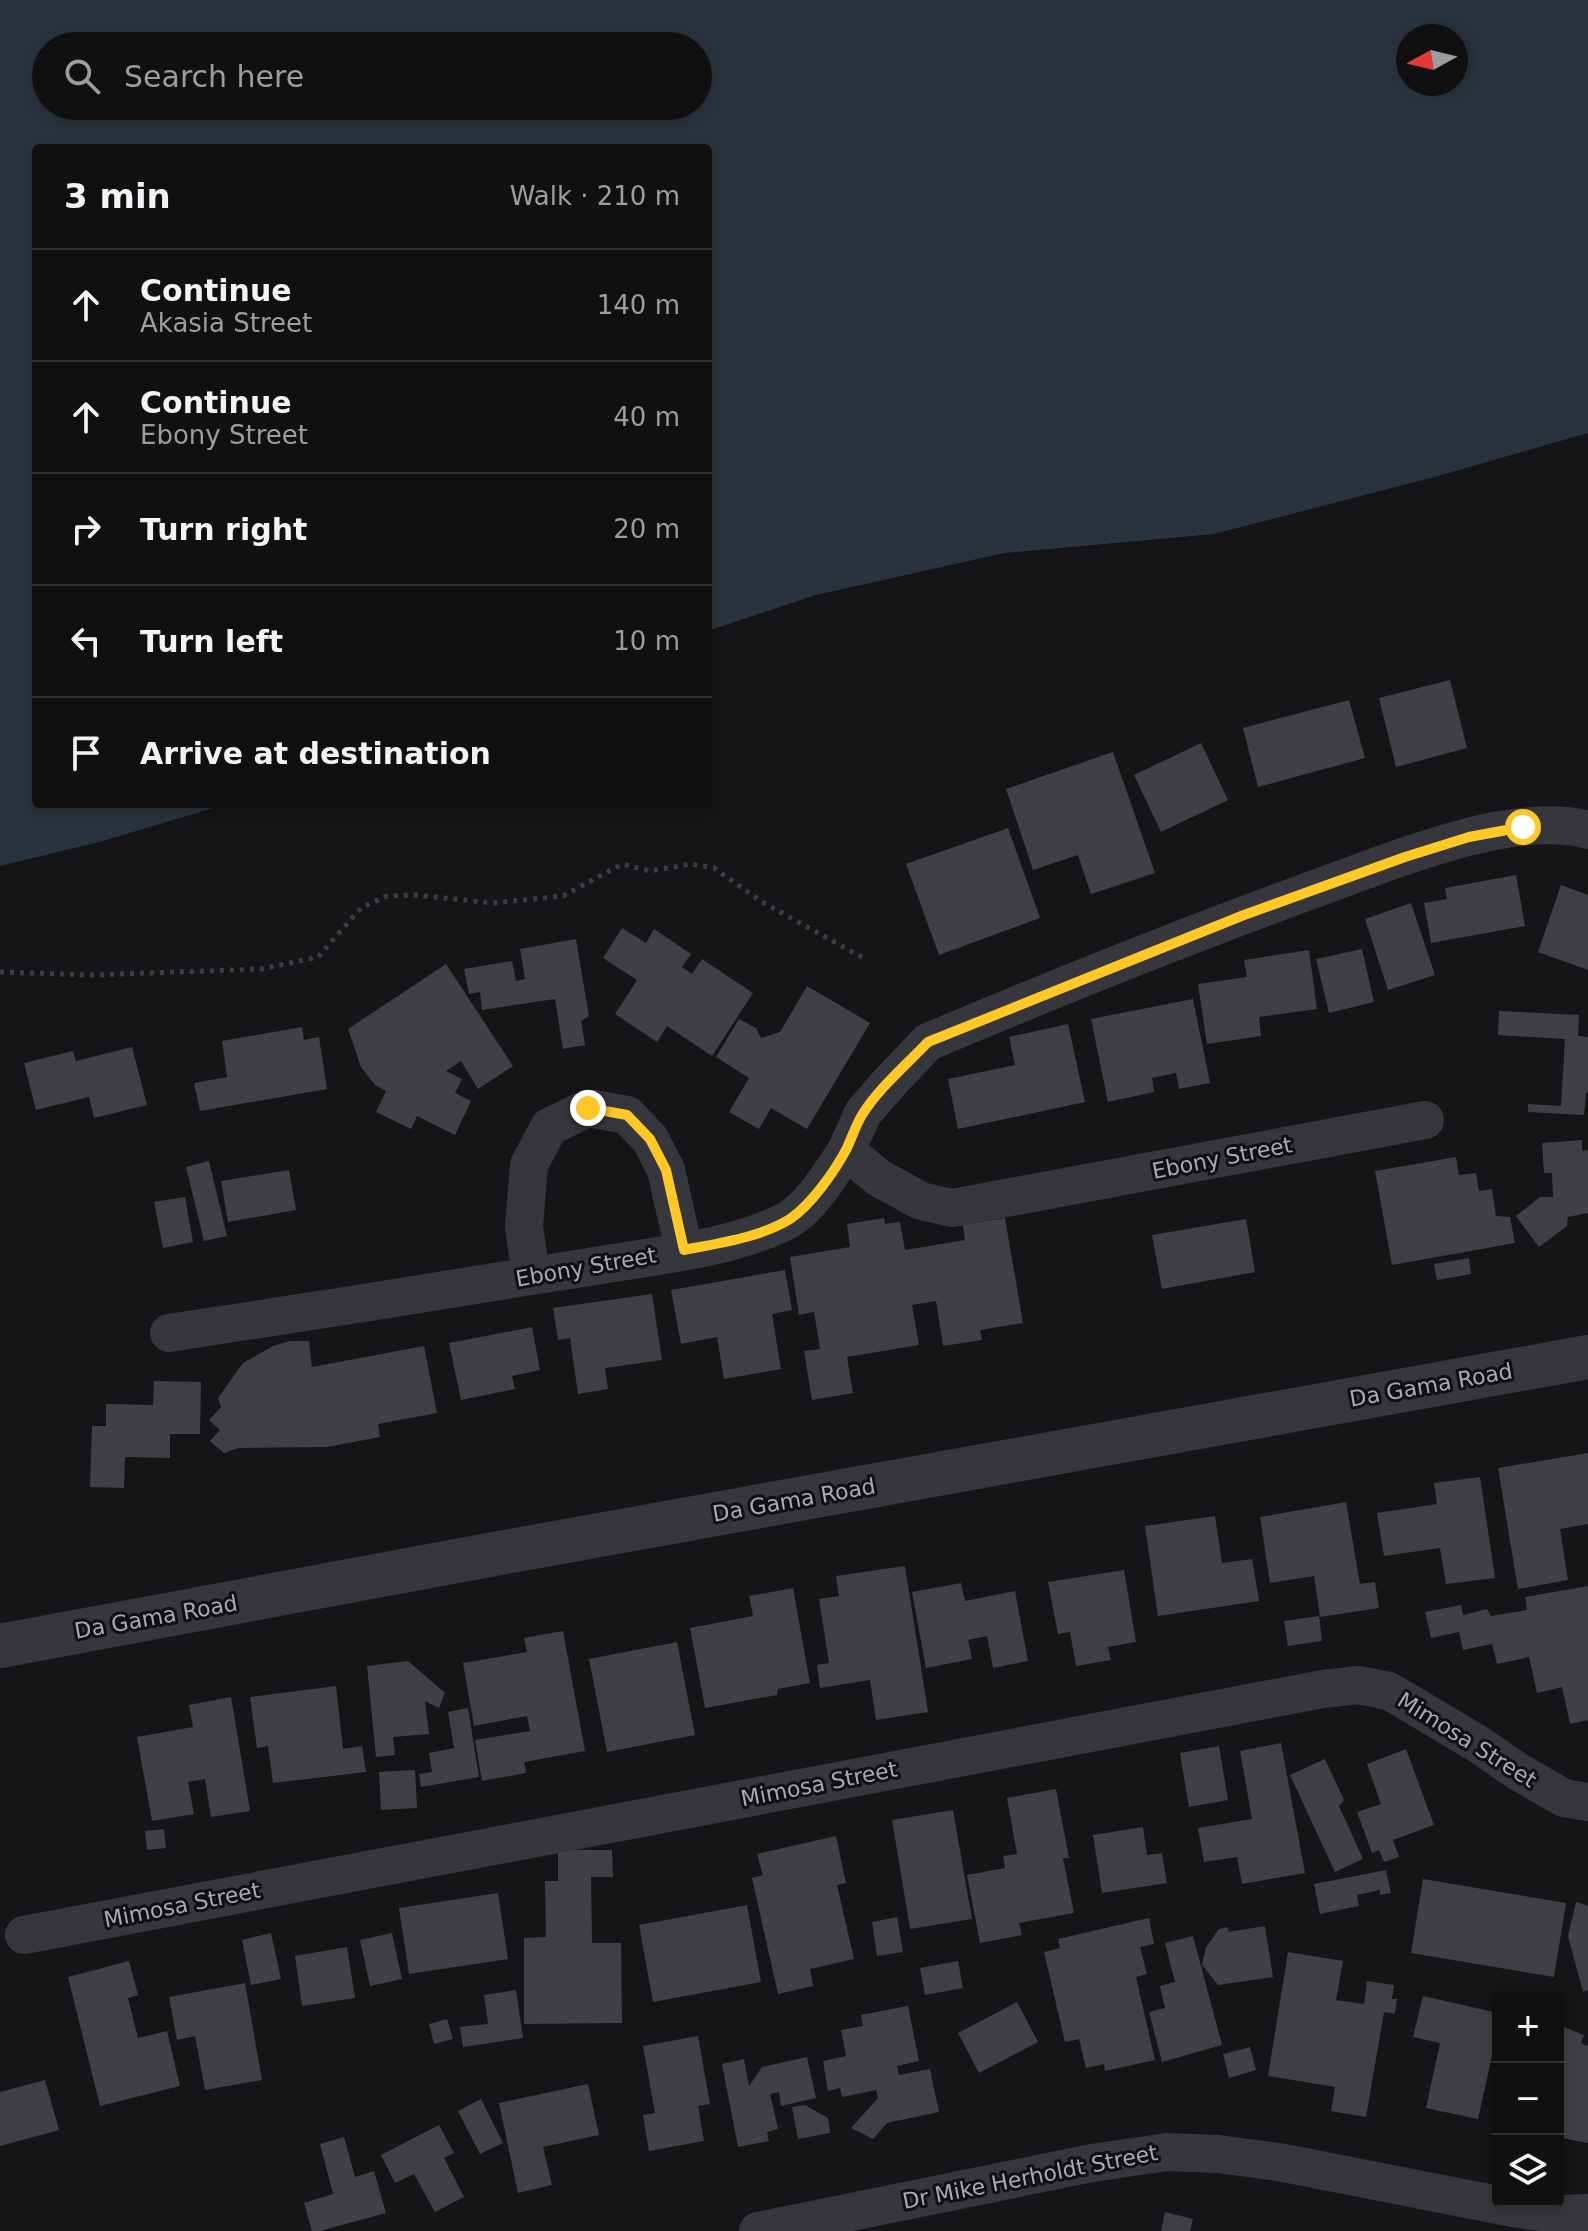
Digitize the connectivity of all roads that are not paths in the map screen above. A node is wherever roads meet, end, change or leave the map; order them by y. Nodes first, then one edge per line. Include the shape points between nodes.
1 (1588, 830) edge
2 (1425, 1120) dead end
3 (846, 1151) junction
4 (684, 1250) junction
5 (531, 1276) junction
6 (169, 1333) dead end
7 (1588, 1357) edge
8 (0, 1646) edge
9 (1588, 1802) edge
10 (24, 1935) dead end
11 (1588, 2213) edge
12 (1511, 2220) edge
13 (758, 2231) edge

1 - 3 street via 1523,827 1405,857 1230,920 928,1042 863,1113
2 - 3 street, Ebony Street via 952,1208 921,1201 879,1178
3 - 4 street, Ebony Street via 825,1183 791,1218 744,1238
4 - 5 street, Ebony Street
4 - 5 street via 666,1170 650,1139 627,1115 588,1108 549,1127 529,1165 524,1227
5 - 6 street, Ebony Street
7 - 8 street, Da Gama Road
9 - 10 street, Mimosa Street via 1564,1798 1389,1691 1346,1686
11 - 12 street, Dr Mike Herholdt Street
12 - 13 street, Dr Mike Herholdt Street via 1279,2162 1167,2152

